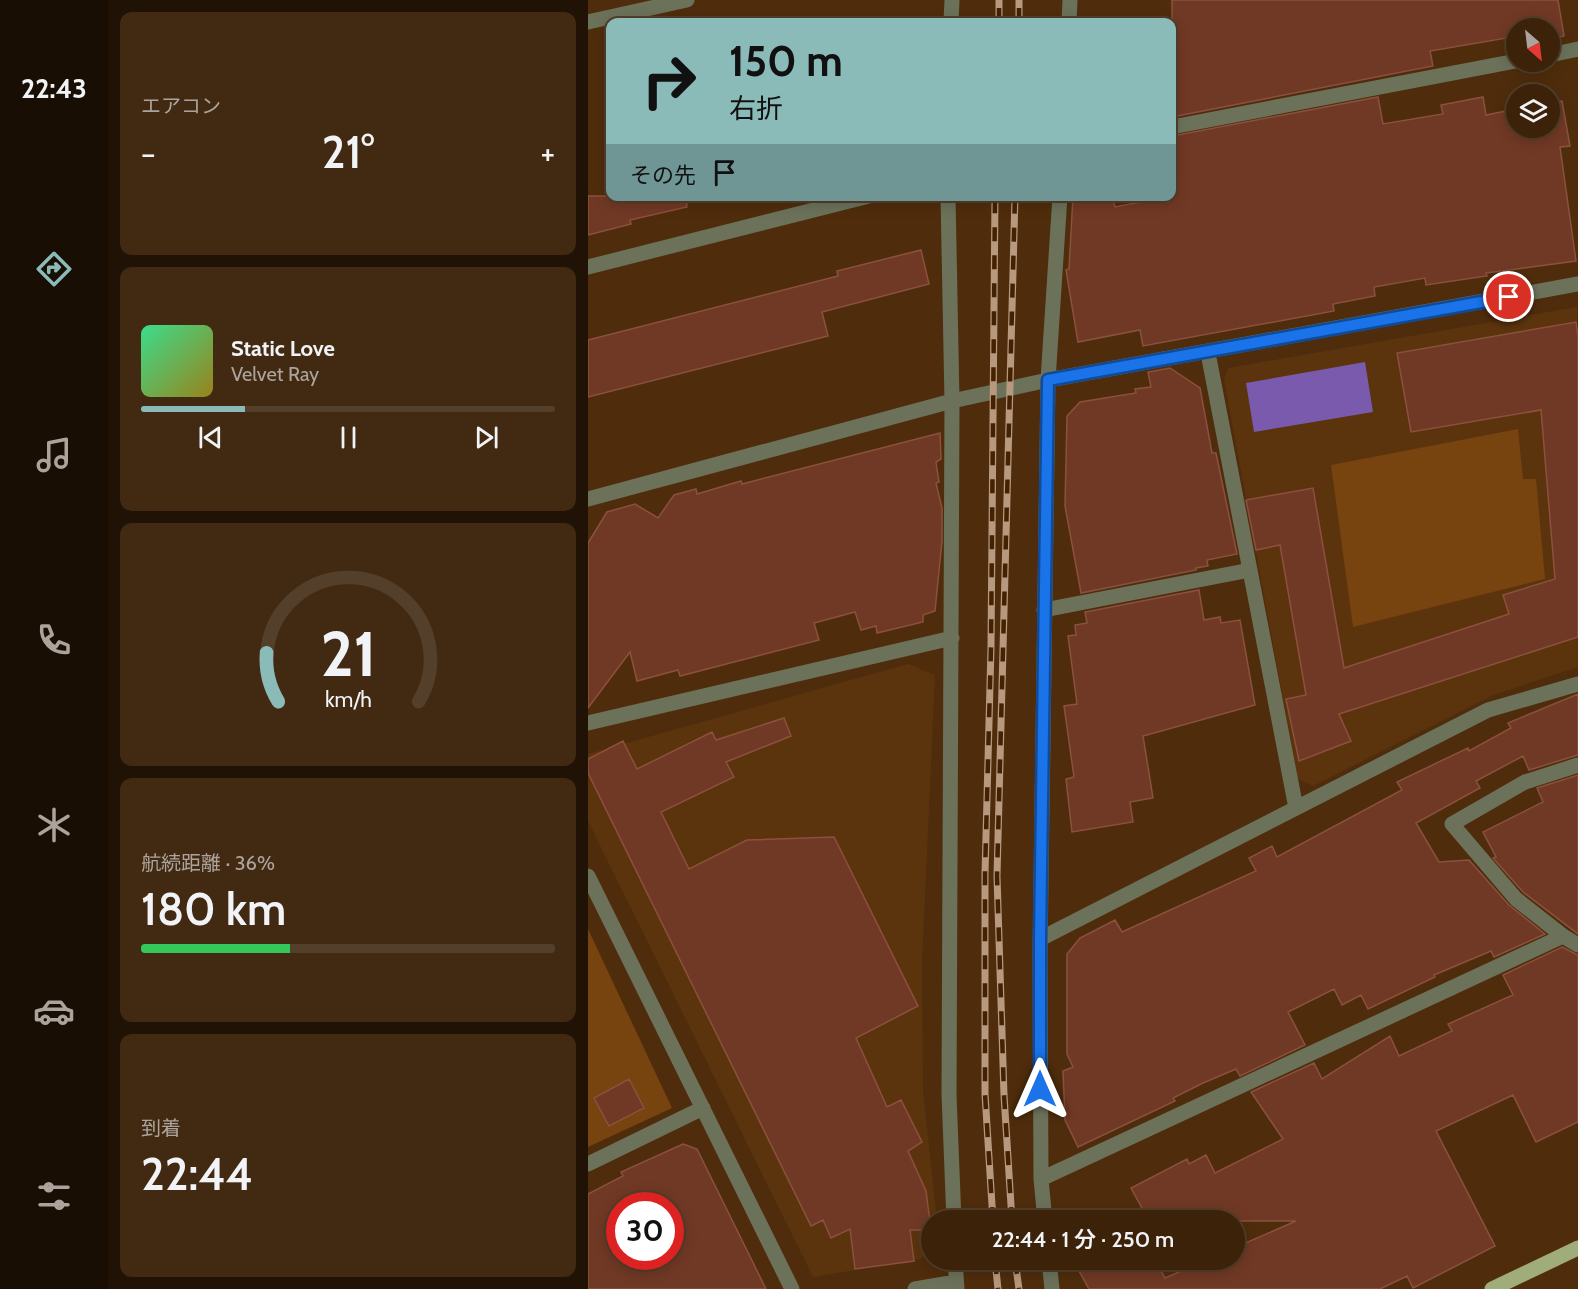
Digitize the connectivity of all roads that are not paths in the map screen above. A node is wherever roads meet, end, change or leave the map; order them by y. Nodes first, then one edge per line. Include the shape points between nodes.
1 (687, 0) edge
2 (951, 0) edge
3 (1070, 0) edge
4 (951, 18) edge
5 (1069, 18) edge
6 (588, 22) edge
7 (1578, 49) edge
8 (1560, 53) edge
9 (1506, 63) edge
10 (1176, 125) edge
11 (849, 201) edge
12 (948, 201) edge
13 (1060, 201) edge
14 (588, 267) edge
15 (1578, 284) edge
16 (1208, 353) junction
17 (1048, 380) junction
18 (952, 401) junction
19 (588, 500) edge
20 (1250, 570) junction
21 (1044, 610) junction
22 (952, 638) junction
23 (1578, 684) edge
24 (588, 723) edge
25 (1578, 765) edge
26 (1296, 808) junction
27 (588, 876) edge
28 (1563, 936) junction
29 (1040, 939) junction
30 (1578, 945) edge
31 (703, 1108) junction
32 (588, 1164) edge
33 (1041, 1179) junction
34 (954, 1210) edge
35 (1044, 1210) edge
36 (1578, 1248) edge
37 (956, 1270) edge
38 (1050, 1270) edge
39 (957, 1285) edge
40 (792, 1289) edge
41 (915, 1289) edge
42 (1052, 1289) edge
43 (1492, 1289) edge

1 - 6 street
2 - 4 street
3 - 5 street
7 - 8 street
9 - 10 street
11 - 14 street
12 - 18 street
13 - 17 street
15 - 16 street
16 - 17 street
16 - 20 street
17 - 18 street
17 - 21 street
18 - 19 street
18 - 22 street
20 - 21 street
20 - 26 street
21 - 29 street
22 - 24 street
22 - 34 street via 949,1095
23 - 26 street via 1488,711
25 - 28 street via 1525,782 1452,824 1516,899
26 - 29 street
27 - 31 street
28 - 30 street
28 - 33 street
29 - 33 street
31 - 32 street
31 - 40 street
33 - 35 street
36 - 43 main road
37 - 39 street
38 - 42 street
39 - 41 street

